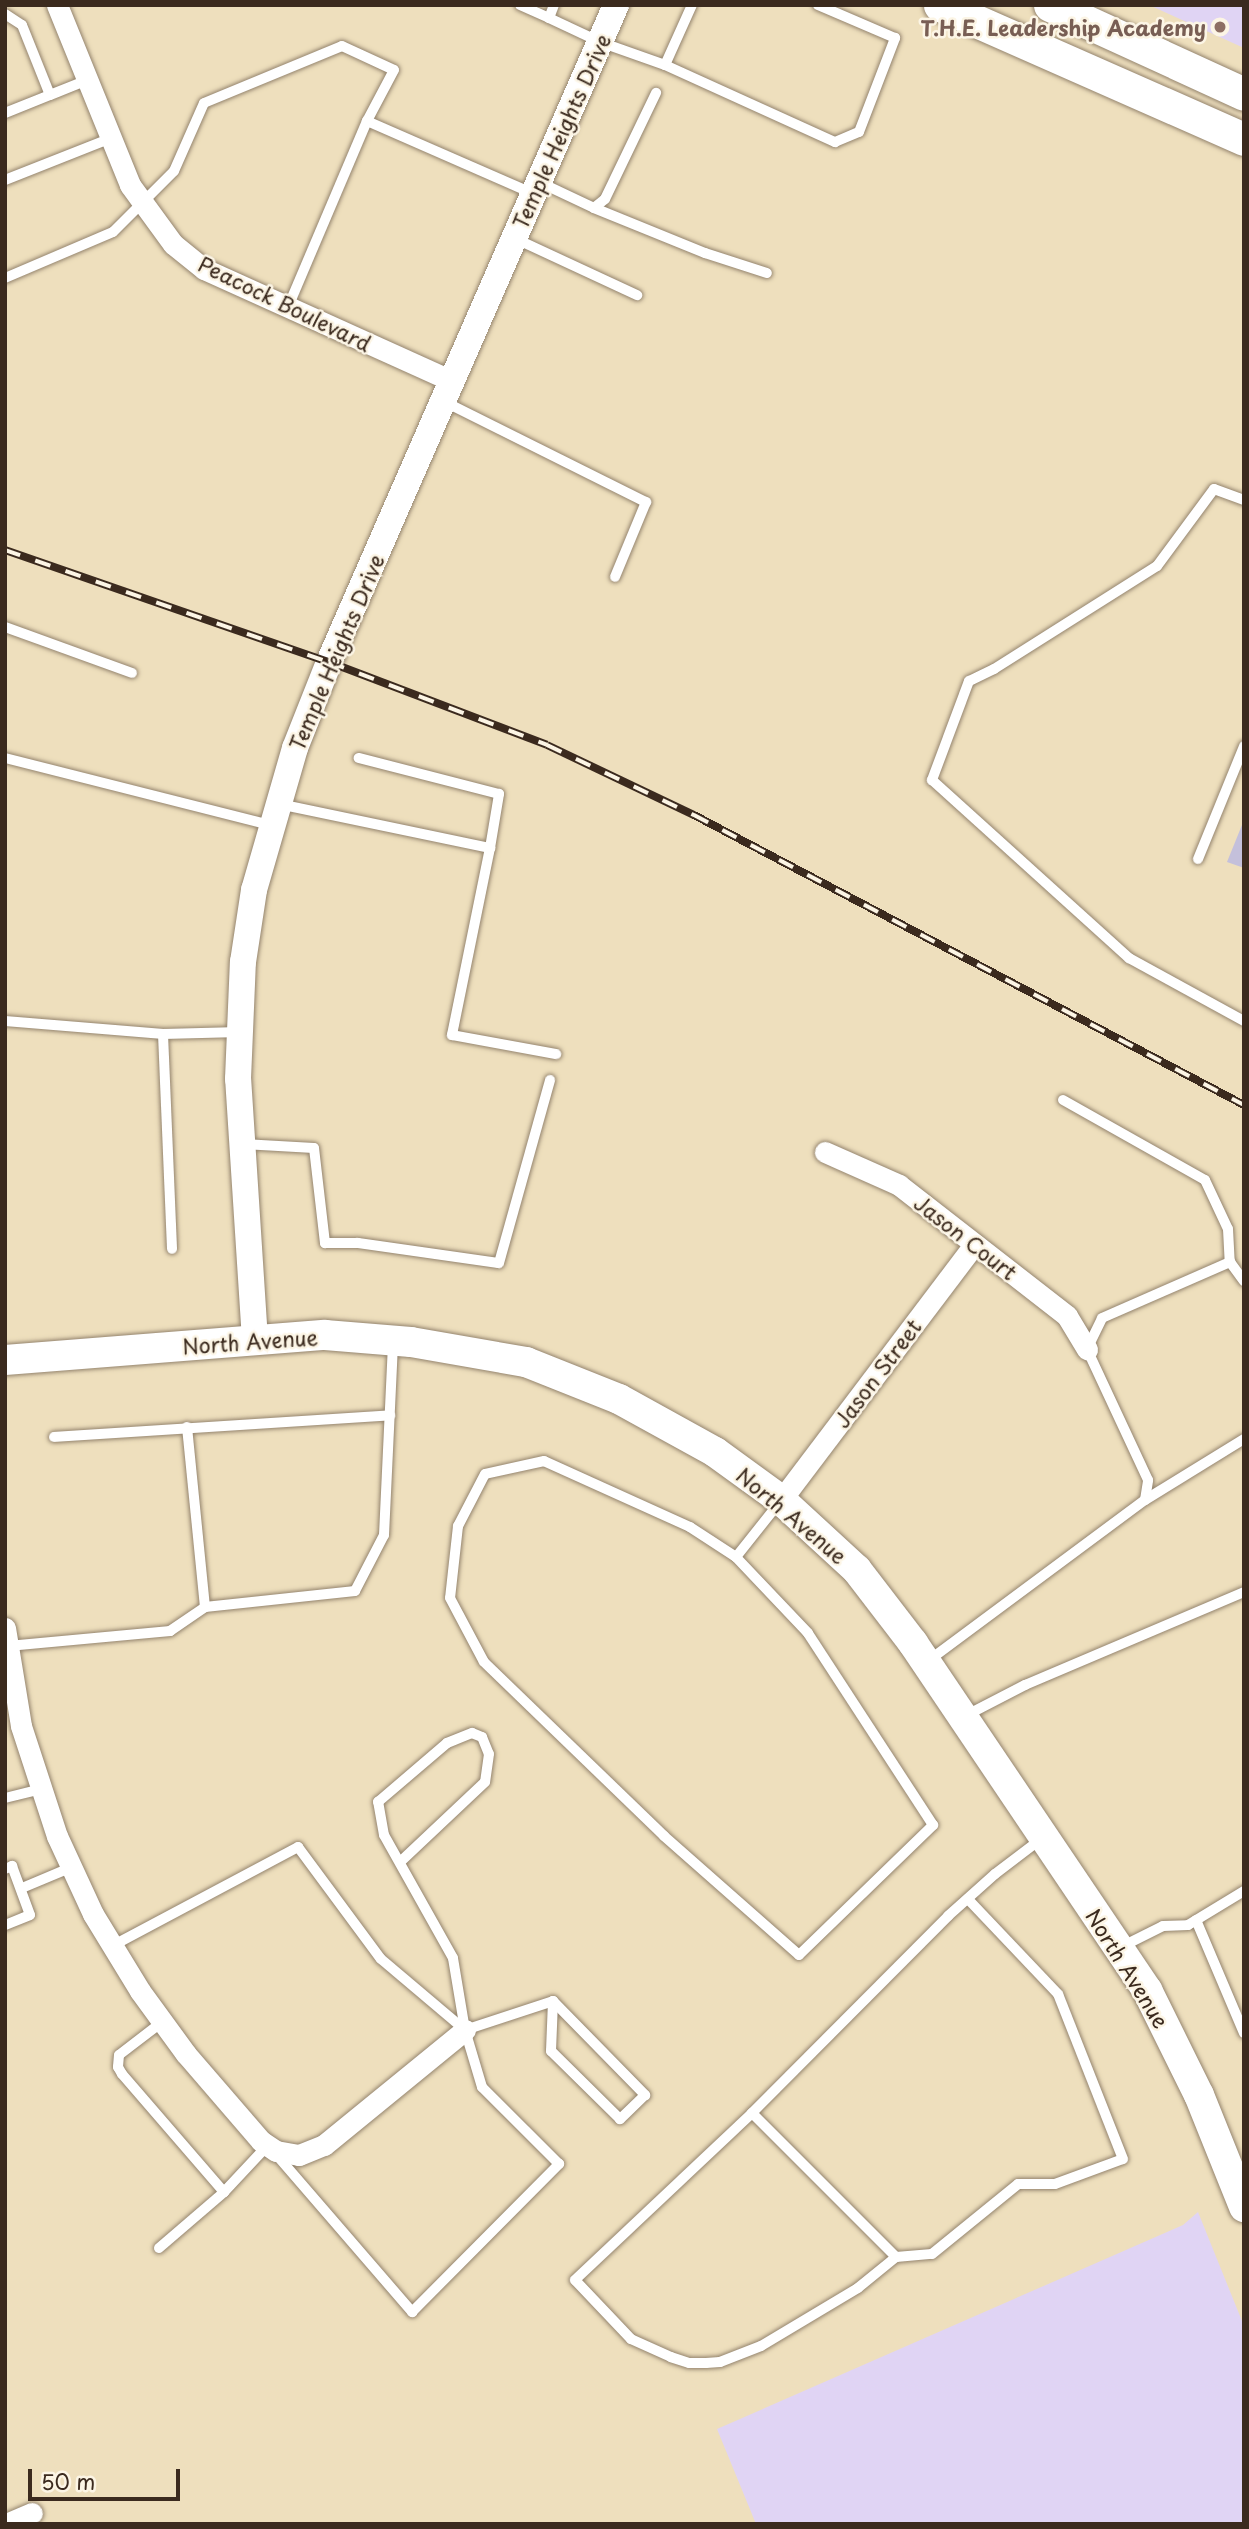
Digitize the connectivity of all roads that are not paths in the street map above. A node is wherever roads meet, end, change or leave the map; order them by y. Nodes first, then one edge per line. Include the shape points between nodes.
1 (57, 5) edge
2 (520, 5) edge
3 (554, 5) edge
4 (616, 5) edge
5 (692, 5) edge
6 (818, 5) edge
7 (940, 5) edge
8 (1050, 5) edge
9 (5, 14) edge
10 (549, 18) junction
11 (600, 42) junction
12 (665, 65) junction
13 (88, 80) junction
14 (656, 93) dead end
15 (1244, 94) edge
16 (50, 96) junction
17 (5, 113) edge
18 (367, 121) junction
19 (111, 138) junction
20 (1244, 139) edge
21 (5, 180) edge
22 (536, 188) junction
23 (143, 202) junction
24 (594, 208) junction
25 (514, 238) junction
26 (767, 273) dead end
27 (5, 278) edge
28 (637, 295) dead end
29 (288, 307) junction
30 (448, 391) junction
31 (1244, 500) edge
32 (615, 577) dead end
33 (5, 627) edge
34 (132, 673) dead end
35 (1244, 746) edge
36 (5, 758) edge
37 (359, 758) dead end
38 (276, 815) junction
39 (490, 848) junction
40 (1198, 859) dead end
41 (5, 1021) edge
42 (1244, 1021) edge
43 (240, 1032) junction
44 (163, 1034) junction
45 (556, 1054) dead end
46 (550, 1080) dead end
47 (1063, 1100) dead end
48 (243, 1144) junction
49 (825, 1152) dead end
50 (974, 1245) junction
51 (172, 1249) dead end
52 (1230, 1262) junction
53 (1244, 1281) edge
54 (255, 1340) junction
55 (393, 1341) junction
56 (1087, 1349) junction
57 (5, 1360) edge
58 (390, 1415) junction
59 (187, 1427) junction
60 (54, 1437) dead end
61 (1244, 1439) edge
62 (781, 1500) junction
63 (1145, 1500) junction
64 (736, 1558) junction
65 (1244, 1592) edge
66 (205, 1607) junction
67 (7, 1637) edge
68 (926, 1662) junction
69 (963, 1717) junction
70 (42, 1789) junction
71 (5, 1798) edge
72 (1044, 1837) junction
73 (400, 1862) junction
74 (72, 1867) junction
75 (5, 1869) edge
76 (22, 1888) junction
77 (1244, 1891) edge
78 (968, 1899) junction
79 (1196, 1920) junction
80 (5, 1924) edge
81 (112, 1946) junction
82 (1118, 1948) junction
83 (553, 2001) junction
84 (162, 2022) junction
85 (465, 2029) junction
86 (1244, 2033) edge
87 (752, 2113) junction
88 (268, 2145) junction
89 (224, 2192) junction
90 (1241, 2193) edge
91 (159, 2248) dead end
92 (896, 2257) junction
93 (32, 2513) dead end
94 (6, 2524) edge

1 - 13 street, Peacock Boulevard
2 - 10 lane
3 - 10 lane
4 - 11 street, Temple Heights Drive
5 - 12 lane
6 - 12 lane via 895,38 859,132 850,138 823,139
7 - 20 main road
8 - 15 main road
9 - 16 lane via 22,25
10 - 11 lane
11 - 12 lane
11 - 22 street, Temple Heights Drive
13 - 16 lane
13 - 19 street, Peacock Boulevard
14 - 24 lane via 605,199
16 - 17 lane
18 - 22 lane
18 - 23 lane via 394,70 342,46 204,103 174,171
18 - 29 lane
19 - 21 lane
19 - 23 street, Peacock Boulevard via 130,185
22 - 24 lane
22 - 25 street, Temple Heights Drive
23 - 27 lane via 113,232
23 - 29 street, Peacock Boulevard via 173,244 204,269
24 - 26 lane
25 - 28 lane
25 - 30 street, Temple Heights Drive
29 - 30 street, Peacock Boulevard
30 - 32 lane via 646,502
30 - 38 street, Temple Heights Drive via 329,662 295,748
31 - 42 lane via 1214,489 1157,566 969,681 933,780 1129,958
33 - 34 lane
35 - 40 lane
36 - 38 lane
37 - 39 lane via 499,794
38 - 39 lane
38 - 43 street, Temple Heights Drive via 254,890 243,962
39 - 45 lane via 452,1035
41 - 44 lane
43 - 44 lane
43 - 48 street, Temple Heights Drive
44 - 51 lane
46 - 48 lane via 499,1263 358,1243 325,1243 314,1148
47 - 52 lane via 1205,1180 1228,1228
48 - 54 street, Temple Heights Drive
49 - 50 street, Jason Court via 900,1185
50 - 56 street, Jason Court via 1067,1316
50 - 62 street, Jason Street
52 - 53 lane
52 - 56 lane via 1102,1318
54 - 55 main road, North Avenue via 325,1335
54 - 57 main road, North Avenue
55 - 58 lane
55 - 62 main road, North Avenue via 526,1362 619,1399 715,1452
56 - 63 lane via 1148,1480
58 - 59 lane
58 - 66 lane via 384,1535 355,1591
59 - 60 lane
59 - 66 lane
61 - 63 lane
62 - 64 lane
62 - 68 main road, North Avenue via 857,1570
63 - 68 lane
64 - 64 lane via 808,1633 933,1825 799,1955 664,1836 484,1662 450,1598 458,1525 485,1474 544,1461 690,1527
65 - 69 lane via 1025,1685
66 - 67 lane via 170,1631
67 - 70 street via 21,1726
68 - 69 main road, North Avenue
69 - 72 main road, North Avenue
70 - 71 lane
70 - 74 street
72 - 78 lane
72 - 82 main road, North Avenue
73 - 73 lane via 384,1835 378,1802 447,1743 472,1733 482,1737 489,1754 485,1782
73 - 85 lane via 453,1958
74 - 76 lane
74 - 81 street
75 - 76 lane via 12,1866
76 - 80 lane via 30,1915
77 - 79 lane
78 - 87 lane
78 - 92 lane via 1058,1994 1123,2159 1055,2184 1018,2184 932,2253
79 - 82 lane via 1163,1926
79 - 86 lane
81 - 84 street
81 - 85 lane via 298,1847 382,1959
82 - 90 main road, North Avenue via 1147,1990
83 - 83 lane via 645,2095 620,2119 551,2051
83 - 85 lane
84 - 88 street
84 - 89 lane via 124,2050 118,2067
85 - 88 street via 324,2145 299,2155
85 - 88 lane via 482,2087 559,2164 412,2312
87 - 92 lane
87 - 92 lane via 575,2280 615,2325 659,2353 689,2363 720,2362 779,2336 858,2288
88 - 89 lane
89 - 91 lane
93 - 94 street

